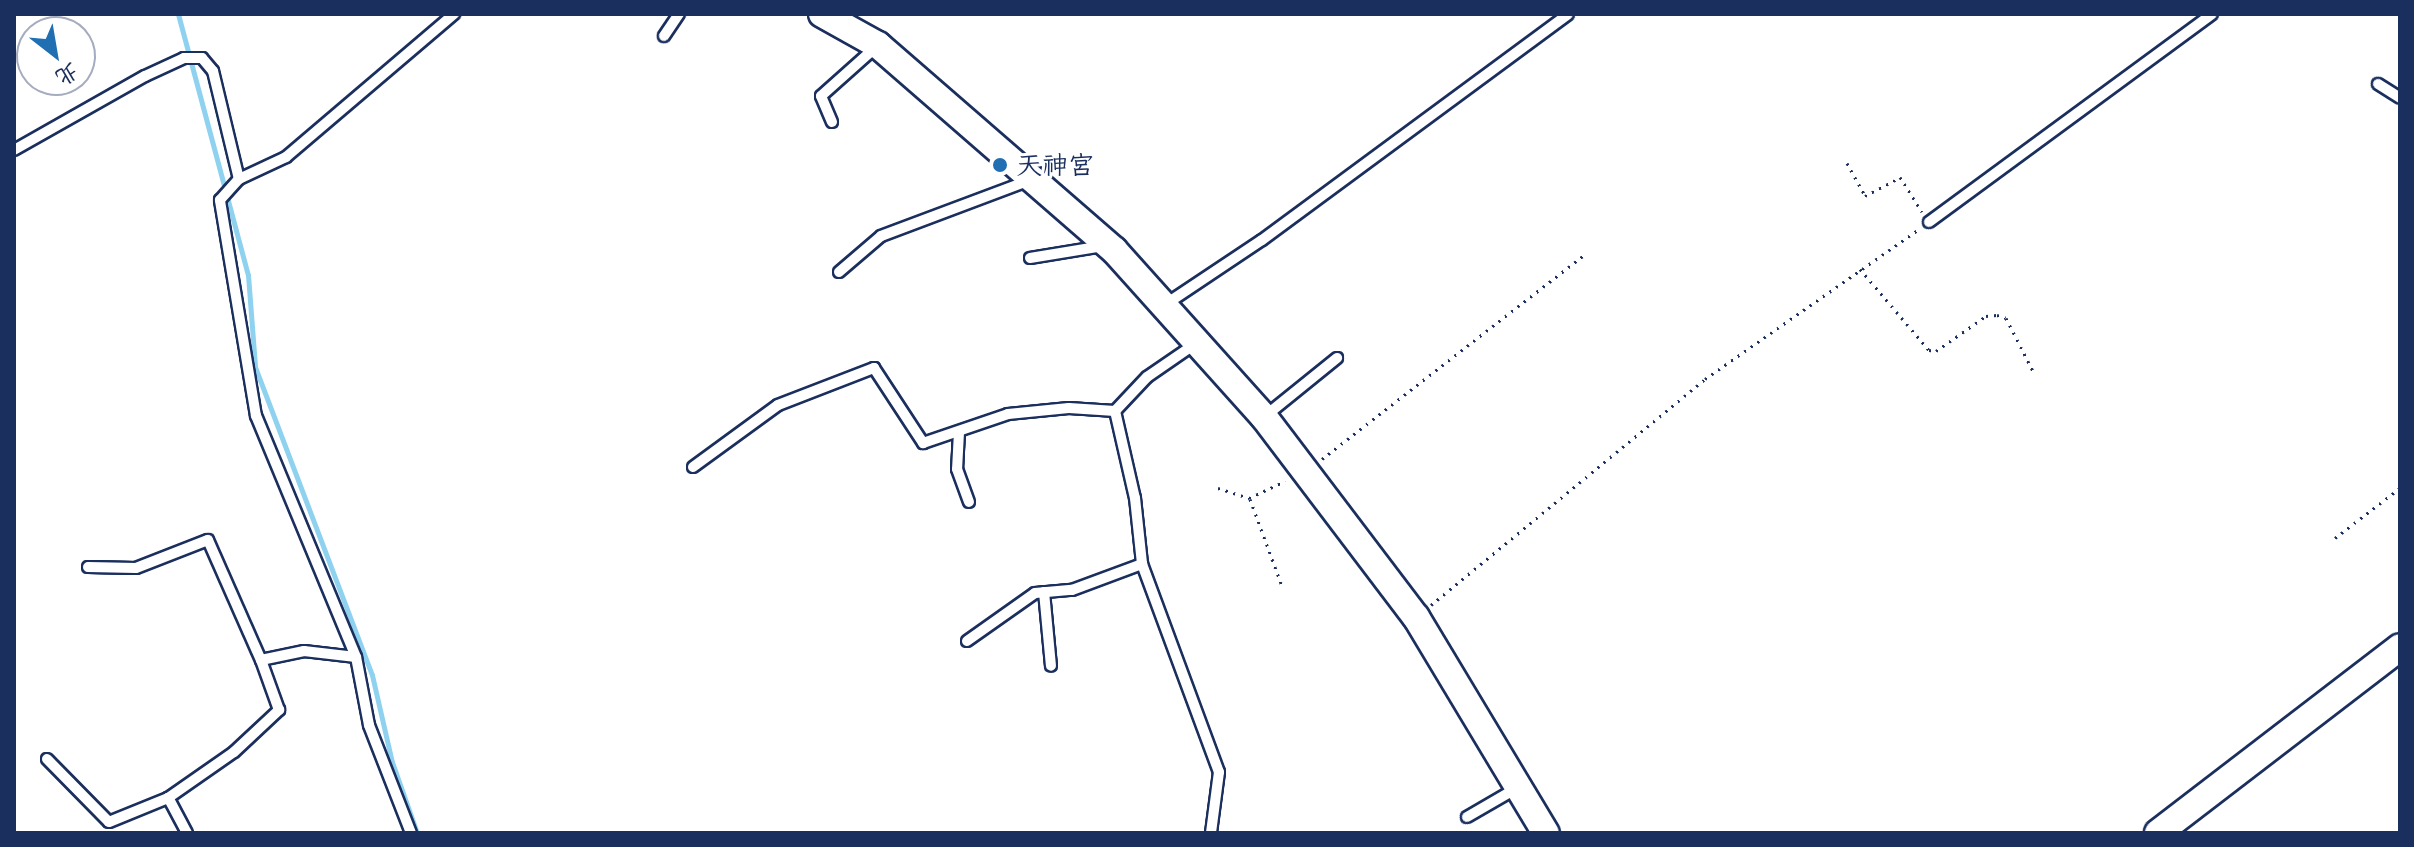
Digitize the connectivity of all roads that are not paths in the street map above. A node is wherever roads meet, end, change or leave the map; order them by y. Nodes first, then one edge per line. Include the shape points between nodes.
1 (454, 14) edge
2 (679, 14) edge
3 (822, 14) edge
4 (1568, 14) edge
5 (2212, 14) edge
6 (664, 36) dead end
7 (878, 45) junction
8 (2378, 84) dead end
9 (2400, 98) edge
10 (832, 122) dead end
11 (14, 150) edge
12 (239, 179) junction
13 (1031, 179) junction
14 (1929, 222) road end
15 (1108, 244) junction
16 (1030, 258) dead end
17 (839, 272) dead end
18 (1164, 305) junction
19 (1196, 343) junction
20 (1337, 358) dead end
21 (1115, 411) junction
22 (1264, 417) junction
23 (959, 432) junction
24 (693, 467) dead end
25 (969, 502) dead end
26 (1142, 564) junction
27 (88, 567) dead end
28 (1044, 592) junction
29 (967, 641) dead end
30 (2400, 647) edge
31 (356, 657) junction
32 (261, 660) junction
33 (1051, 666) dead end
34 (47, 759) dead end
35 (1518, 787) junction
36 (168, 798) junction
37 (1467, 817) dead end
38 (187, 833) edge
39 (411, 833) edge
40 (1211, 833) edge
41 (1546, 833) edge
42 (2158, 833) edge

1 - 12 lane via 286,157
2 - 6 lane
3 - 7 street
4 - 18 lane via 1262,240
5 - 14 lane
7 - 10 lane via 821,96
7 - 13 street
8 - 9 lane
11 - 12 lane via 145,76 184,58 202,58 213,71
12 - 31 lane via 220,200 256,416
13 - 15 street
13 - 17 lane via 881,236
15 - 16 lane
15 - 18 street
18 - 19 street
19 - 21 lane via 1147,377
19 - 22 street
20 - 22 lane
21 - 23 lane via 1069,408 1008,414
21 - 26 lane via 1135,498
22 - 35 street via 1416,617
23 - 24 lane via 923,443 874,368 778,405
23 - 25 lane via 957,469
26 - 28 lane via 1072,590
26 - 40 lane via 1219,772
27 - 32 lane via 136,568 208,540
28 - 29 lane
28 - 33 lane
30 - 42 street
31 - 32 lane via 304,651
31 - 39 lane via 369,725
32 - 36 lane via 279,710 234,752
34 - 36 lane via 109,822
35 - 37 lane
35 - 41 street
36 - 38 lane

